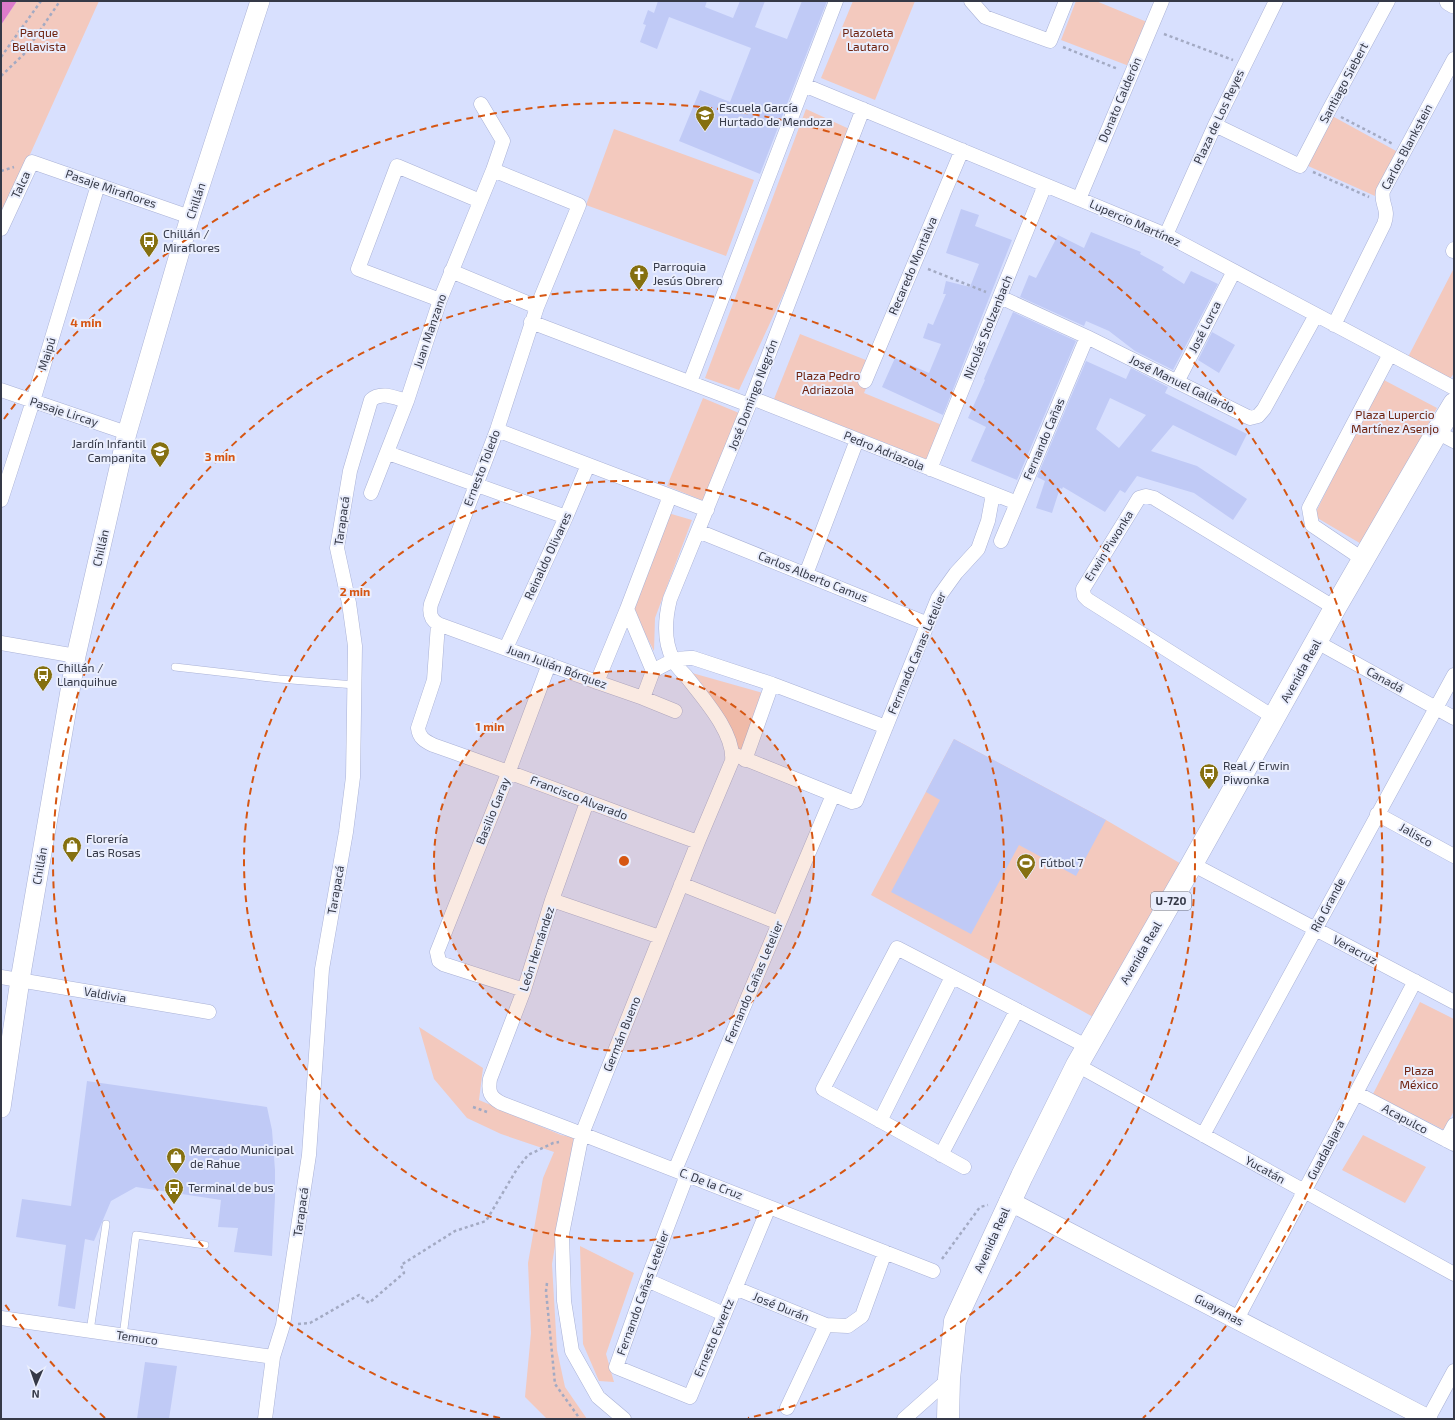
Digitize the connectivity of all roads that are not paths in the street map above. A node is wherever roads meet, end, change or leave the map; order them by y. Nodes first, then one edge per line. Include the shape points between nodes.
1 (260, 1) edge
2 (836, 1) edge
3 (971, 1) edge
4 (1066, 1) edge
5 (1162, 1) edge
6 (1276, 1) edge
7 (1388, 1) edge
8 (1449, 1) edge
9 (1454, 4) edge
10 (1454, 59) edge
11 (804, 85) junction
12 (481, 104) dead end
13 (864, 109) junction
14 (1215, 125) junction
15 (962, 150) junction
16 (32, 162) joint
17 (493, 170) junction
18 (98, 185) junction
19 (1045, 185) junction
20 (1078, 199) junction
21 (480, 201) junction
22 (190, 217) junction
23 (1, 229) edge
24 (1166, 235) junction
25 (451, 271) junction
26 (1234, 271) junction
27 (1000, 297) junction
28 (440, 300) junction
29 (537, 307) junction
30 (1316, 315) junction
31 (531, 322) junction
32 (1334, 325) junction
33 (1087, 337) junction
34 (1390, 354) junction
35 (865, 381) dead end
36 (690, 382) junction
37 (1177, 382) junction
38 (1454, 388) edge
39 (1, 390) edge
40 (33, 401) junction
41 (406, 401) junction
42 (751, 401) junction
43 (1454, 404) edge
44 (497, 430) junction
45 (127, 433) junction
46 (1445, 436) edge
47 (857, 440) junction
48 (388, 453) junction
49 (588, 464) junction
50 (930, 469) junction
51 (476, 484) junction
52 (371, 493) dead end
53 (993, 494) junction
54 (670, 496) junction
55 (1, 500) edge
56 (1016, 503) junction
57 (707, 510) junction
58 (566, 517) junction
59 (698, 531) junction
60 (1001, 541) dead end
61 (1364, 560) junction
62 (806, 574) junction
63 (1335, 608) junction
64 (627, 609) junction
65 (438, 624) junction
66 (928, 624) junction
67 (1317, 642) junction
68 (1, 643) edge
69 (506, 648) junction
70 (76, 656) junction
71 (673, 660) junction
72 (549, 664) junction
73 (176, 667) dead end
74 (652, 671) junction
75 (1454, 675) edge
76 (596, 682) junction
77 (772, 684) junction
78 (355, 685) junction
79 (643, 698) junction
80 (1436, 708) junction
81 (676, 711) dead end
82 (1274, 718) junction
83 (1454, 718) edge
84 (886, 727) junction
85 (419, 733) joint
86 (739, 757) junction
87 (509, 771) junction
88 (833, 795) junction
89 (587, 802) junction
90 (1377, 814) junction
91 (698, 842) junction
92 (1454, 856) edge
93 (1192, 864) junction
94 (681, 884) junction
95 (552, 900) junction
96 (779, 923) junction
97 (1315, 929) junction
98 (660, 937) junction
99 (952, 977) junction
100 (1, 978) edge
101 (20, 980) junction
102 (1415, 981) junction
103 (524, 990) junction
104 (1454, 1002) edge
105 (1017, 1010) junction
106 (209, 1012) dead end
107 (1088, 1047) junction
108 (1077, 1066) junction
109 (1356, 1093) junction
110 (490, 1095) joint
111 (1, 1108) edge
112 (880, 1121) junction
113 (1454, 1125) edge
114 (582, 1134) junction
115 (1203, 1135) junction
116 (1450, 1142) edge
117 (941, 1155) junction
118 (964, 1168) dead end
119 (681, 1172) junction
120 (1304, 1191) junction
121 (1001, 1202) junction
122 (769, 1207) junction
123 (106, 1224) dead end
124 (205, 1245) dead end
125 (885, 1252) junction
126 (933, 1271) road end
127 (1454, 1274) edge
128 (647, 1280) junction
129 (735, 1288) junction
130 (724, 1314) junction
131 (1, 1318) edge
132 (1237, 1319) junction
133 (826, 1325) junction
134 (90, 1331) junction
135 (123, 1336) junction
136 (273, 1357) junction
137 (616, 1367) joint
138 (1454, 1371) edge
139 (949, 1379) junction
140 (787, 1408) dead end
141 (266, 1419) edge
142 (624, 1419) edge
143 (904, 1419) edge
144 (948, 1419) edge
145 (1428, 1419) edge

1 - 22 street, Chillán
2 - 11 street
3 - 4 street via 985,17 1050,41
5 - 20 street, Donato Calderón
6 - 14 street, Plaza de Los Reyes
7 - 14 street, Santiago Siebert via 1300,166
8 - 9 street
10 - 32 street, Carlos Blankstein via 1383,191 1382,199 1387,216
11 - 13 street, Lupercio Martínez
11 - 36 street
12 - 17 street, Juan Manzano via 503,141
13 - 15 street, Lupercio Martínez
13 - 42 street, José Domingo Negrón
14 - 24 street, Plaza de Los Reyes
15 - 19 street, Lupercio Martínez
15 - 35 street, Recaredo Montalva
16 - 18 street, Pasaje Miraflores
16 - 23 street, Talca
17 - 21 street, Juan Manzano
17 - 29 street, Ernesto Toledo via 579,205
18 - 22 street, Pasaje Miraflores
18 - 40 street, Maipú
19 - 20 street, Lupercio Martínez
19 - 27 street, Nicolás Stolzenbach
20 - 24 street, Lupercio Martínez
21 - 25 street, Juan Manzano
21 - 28 street via 397,166 358,269
22 - 45 street, Chillán
24 - 26 street, Lupercio Martínez
25 - 28 street, Juan Manzano
25 - 29 street
26 - 30 street, Lupercio Martínez
26 - 37 street, José Lorca
27 - 33 street, José Manuel Gallardo
27 - 50 street, Nicolás Stolzenbach
28 - 41 street, Juan Manzano
29 - 31 street, Ernesto Toledo
30 - 32 street, Lupercio Martínez
30 - 37 street, José Manuel Gallardo via 1258,416 1250,418
31 - 36 street, Pedro Adriazola
31 - 44 street, Ernesto Toledo
32 - 34 street, Lupercio Martínez
33 - 37 street, José Manuel Gallardo
33 - 56 street, Fernando Cañas
34 - 38 street, Lupercio Martínez
34 - 61 street via 1309,508 1312,526
36 - 42 street, Pedro Adriazola
39 - 40 street, Pasaje Lircay
40 - 45 street, Pasaje Lircay
40 - 55 street, Maipú
41 - 48 street, Juan Manzano
41 - 78 street, Tarapacá via 385,395 371,400 350,471 337,548 355,646
42 - 47 street, Pedro Adriazola
42 - 57 street, José Domingo Negrón
43 - 46 main road, Avenida Real / U-720
44 - 49 street
44 - 51 street, Ernesto Toledo
45 - 70 street, Chillán
46 - 61 main road, Avenida Real / U-720
47 - 50 street, Pedro Adriazola
47 - 62 street
48 - 51 street
48 - 52 street, Juan Manzano
49 - 54 street
49 - 58 street, Reinaldo Olivares
50 - 53 street, Pedro Adriazola
51 - 58 street
51 - 65 street, Ernesto Toledo via 431,604 430,616
53 - 56 street, Pedro Adriazola
53 - 66 street, Fernnado Canas Letelier via 988,521 978,549 946,585
54 - 57 street
54 - 64 street
56 - 60 street, Fernando Cañas
57 - 59 street, José Domingo Negrón
58 - 69 street, Reinaldo Olivares
59 - 62 street, Carlos Alberto Camus
59 - 71 street, José Domingo Negrón via 667,612 667,644
61 - 63 main road, Avenida Real / U-720
62 - 66 street, Carlos Alberto Camus
63 - 67 main road, Avenida Real / U-720
63 - 82 street, Erwin Piwonka via 1154,498 1146,496 1139,498 1083,589 1088,600
64 - 74 street
64 - 76 street
65 - 69 street, Juan Julián Bórquez
65 - 85 street, Ernesto Toledo via 434,680
66 - 84 street, Fernnado Canas Letelier
67 - 80 street, Canadá
67 - 82 main road, Avenida Real / U-720
68 - 70 street
69 - 72 street, Juan Julián Bórquez
70 - 101 street, Chillán
71 - 74 street
71 - 77 street via 694,658
71 - 86 street via 723,726
72 - 76 street, Juan Julián Bórquez
72 - 87 street, Basilio Garay
73 - 78 lane
74 - 79 street
75 - 80 street, Río Grande
76 - 79 street, Juan Julián Bórquez
77 - 84 street
77 - 86 street, Germán Bueno
78 - 136 street, Tarapacá via 352,776 346,832 322,969 309,1155 283,1325
79 - 81 street, Juan Julián Bórquez
80 - 83 street, Canadá
80 - 90 street, Río Grande
82 - 93 main road, Avenida Real / U-720
84 - 88 street, Fernnado Canas Letelier via 856,801
85 - 87 street, Francisco Alvarado via 423,740 433,745
86 - 88 street
86 - 91 street, Germán Bueno via 732,761
87 - 89 street, Francisco Alvarado
87 - 103 street, Basilio Garay via 438,947 437,957 443,964
88 - 96 street, Fernando Cañas Letelier
89 - 91 street, Francisco Alvarado
89 - 95 street, León Hernández
90 - 92 street, Jalisco
90 - 97 street, Río Grande
91 - 94 street, Germán Bueno
93 - 97 street, Veracruz
93 - 107 main road, Avenida Real / U-720
94 - 96 street
94 - 98 street, Germán Bueno
95 - 98 street
95 - 103 street, León Hernández
96 - 119 street, Fernando Cañas Letelier
97 - 102 street, Veracruz
97 - 115 street, Río Grande
98 - 114 street, Germán Bueno
99 - 105 street
99 - 112 street
99 - 112 street via 897,948 823,1089
100 - 101 street, Valdivia
101 - 106 street, Valdivia
101 - 111 street, Chillán
102 - 104 street, Veracruz
102 - 109 street, Guadalajara
103 - 110 street, León Hernández via 490,1079
105 - 107 street
105 - 117 street
107 - 108 main road, Avenida Real / U-720
108 - 115 street, Yucatán
108 - 121 main road, Avenida Real / U-720
109 - 116 street, Acapulco
109 - 120 street, Guadalajara
110 - 114 street, C. De la Cruz via 501,1103
112 - 117 street
113 - 116 street
114 - 119 street, C. De la Cruz
114 - 142 street, Germán Bueno via 562,1234 564,1301 572,1351 598,1397
115 - 120 street, Yucatán
117 - 118 street
119 - 122 street, C. De la Cruz
119 - 128 street, Fernando Cañas Letelier
120 - 127 street, Yucatán
120 - 132 street, Guadalajara
121 - 132 street, Guayanas
121 - 139 main road, Avenida Real / U-720 via 955,1321
122 - 125 street, C. De la Cruz
122 - 129 street, Ernesto Ewertz
123 - 134 lane
124 - 135 lane via 136,1235
125 - 126 street, C. De la Cruz
125 - 133 street, José Durán via 862,1316 848,1326
128 - 130 street
128 - 137 street, Fernando Cañas Letelier
129 - 130 street, Ernesto Ewertz
129 - 133 street, José Durán
130 - 137 street, Ernesto Ewertz via 690,1397
131 - 134 street, Temuco
132 - 145 street, Guayanas
133 - 140 street
134 - 135 street, Temuco
135 - 136 street, Temuco
136 - 141 street, Tarapacá
138 - 145 street
139 - 143 street
139 - 144 main road, Avenida Real / U-720

